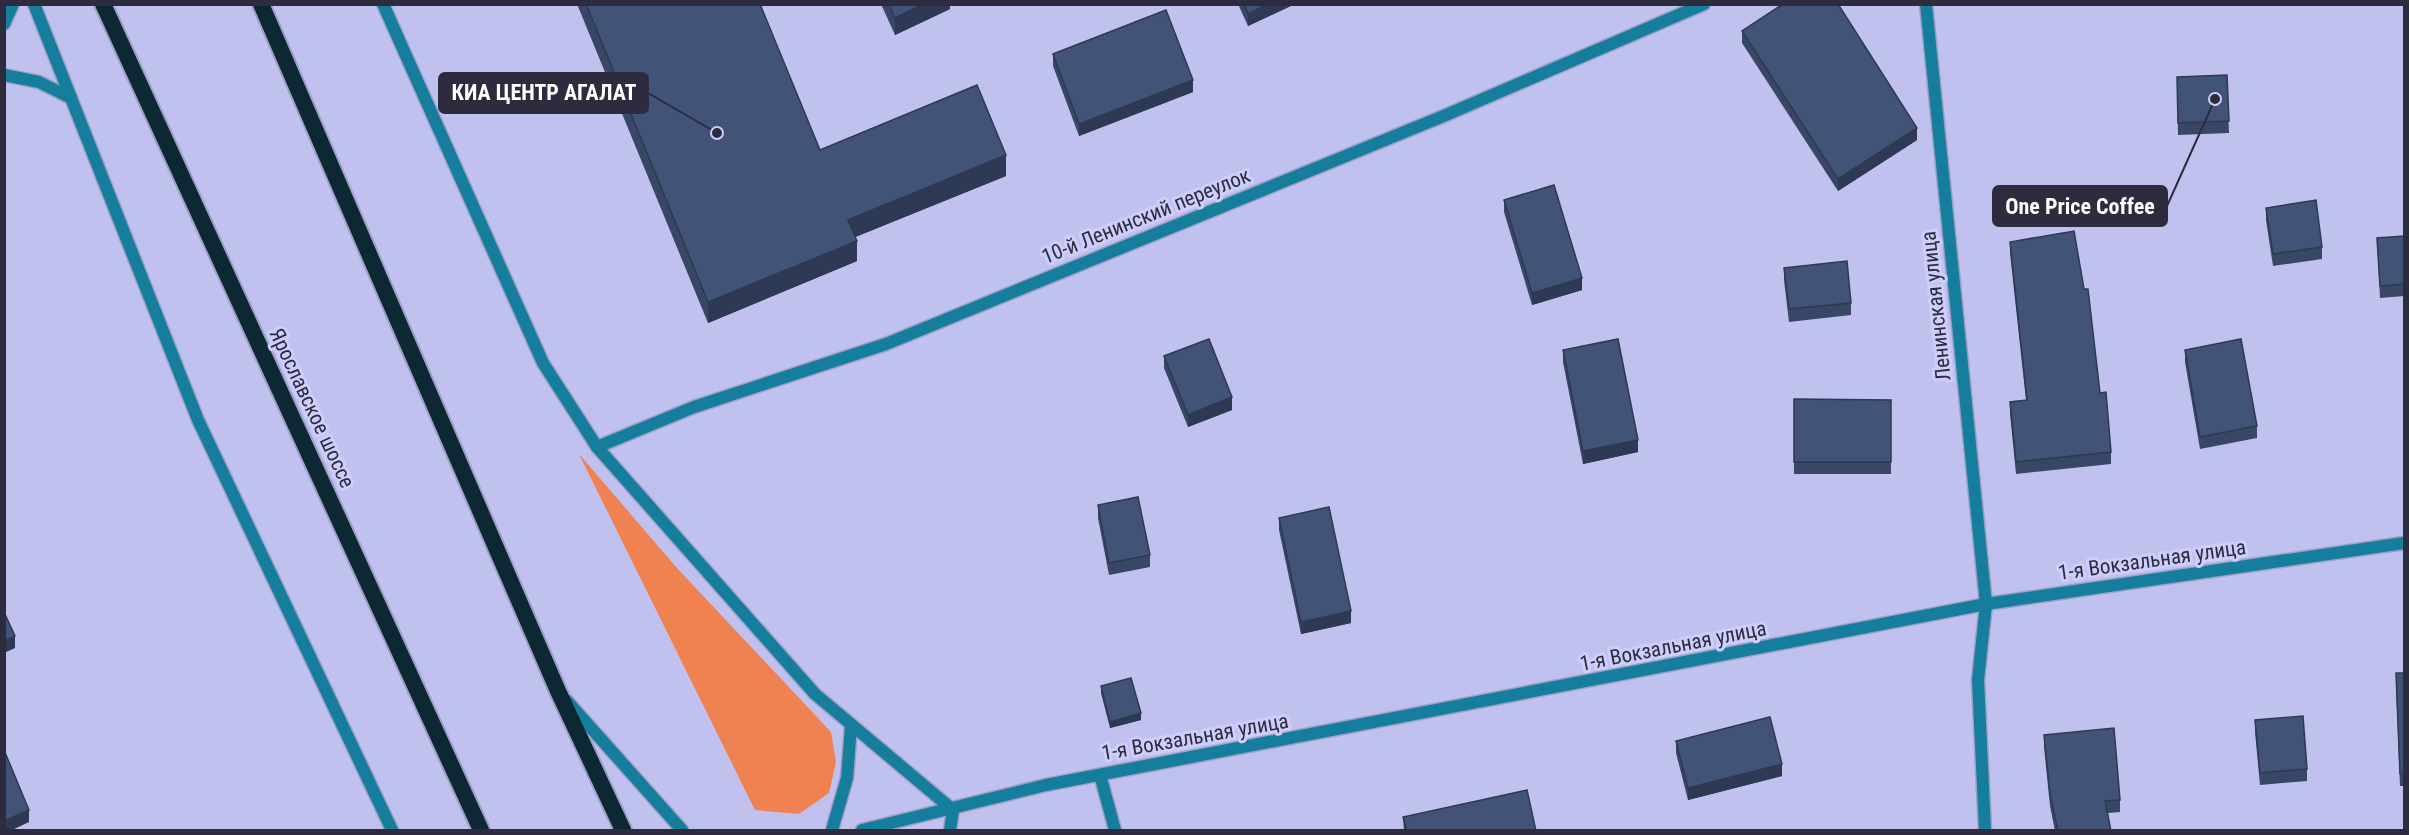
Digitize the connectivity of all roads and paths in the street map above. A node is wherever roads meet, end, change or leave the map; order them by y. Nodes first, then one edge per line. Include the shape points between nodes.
1 (13, 4) edge
2 (34, 4) edge
3 (103, 4) edge
4 (261, 4) edge
5 (383, 4) edge
6 (1704, 4) edge
7 (1926, 4) edge
8 (4, 24) edge
9 (4, 75) edge
10 (71, 98) junction
11 (597, 447) junction
12 (2404, 543) edge
13 (1986, 604) junction
14 (558, 691) junction
15 (851, 726) junction
16 (1100, 774) junction
17 (952, 810) junction
18 (392, 831) edge
19 (481, 831) edge
20 (623, 831) edge
21 (682, 831) edge
22 (832, 831) edge
23 (862, 831) edge
24 (950, 831) edge
25 (1115, 831) edge
26 (1986, 831) edge

1 - 8 street
2 - 10 street
3 - 19 highway, Ярославское шоссе
4 - 14 highway
5 - 11 street via 543,363
6 - 11 street, 10-й Ленинский переулок via 1446,115 886,344 694,406
7 - 13 street, Ленинская улица
9 - 10 street via 39,82
10 - 18 street via 198,420
11 - 15 street via 815,694
12 - 13 street, 1-я Вокзальная улица
13 - 16 street, 1-я Вокзальная улица
13 - 26 street, Ленинская улица via 1978,680
14 - 20 highway
14 - 21 street
15 - 17 street
15 - 22 street via 847,778
16 - 17 street, 1-я Вокзальная улица
16 - 25 street
17 - 23 street, 1-я Вокзальная улица
17 - 24 street

